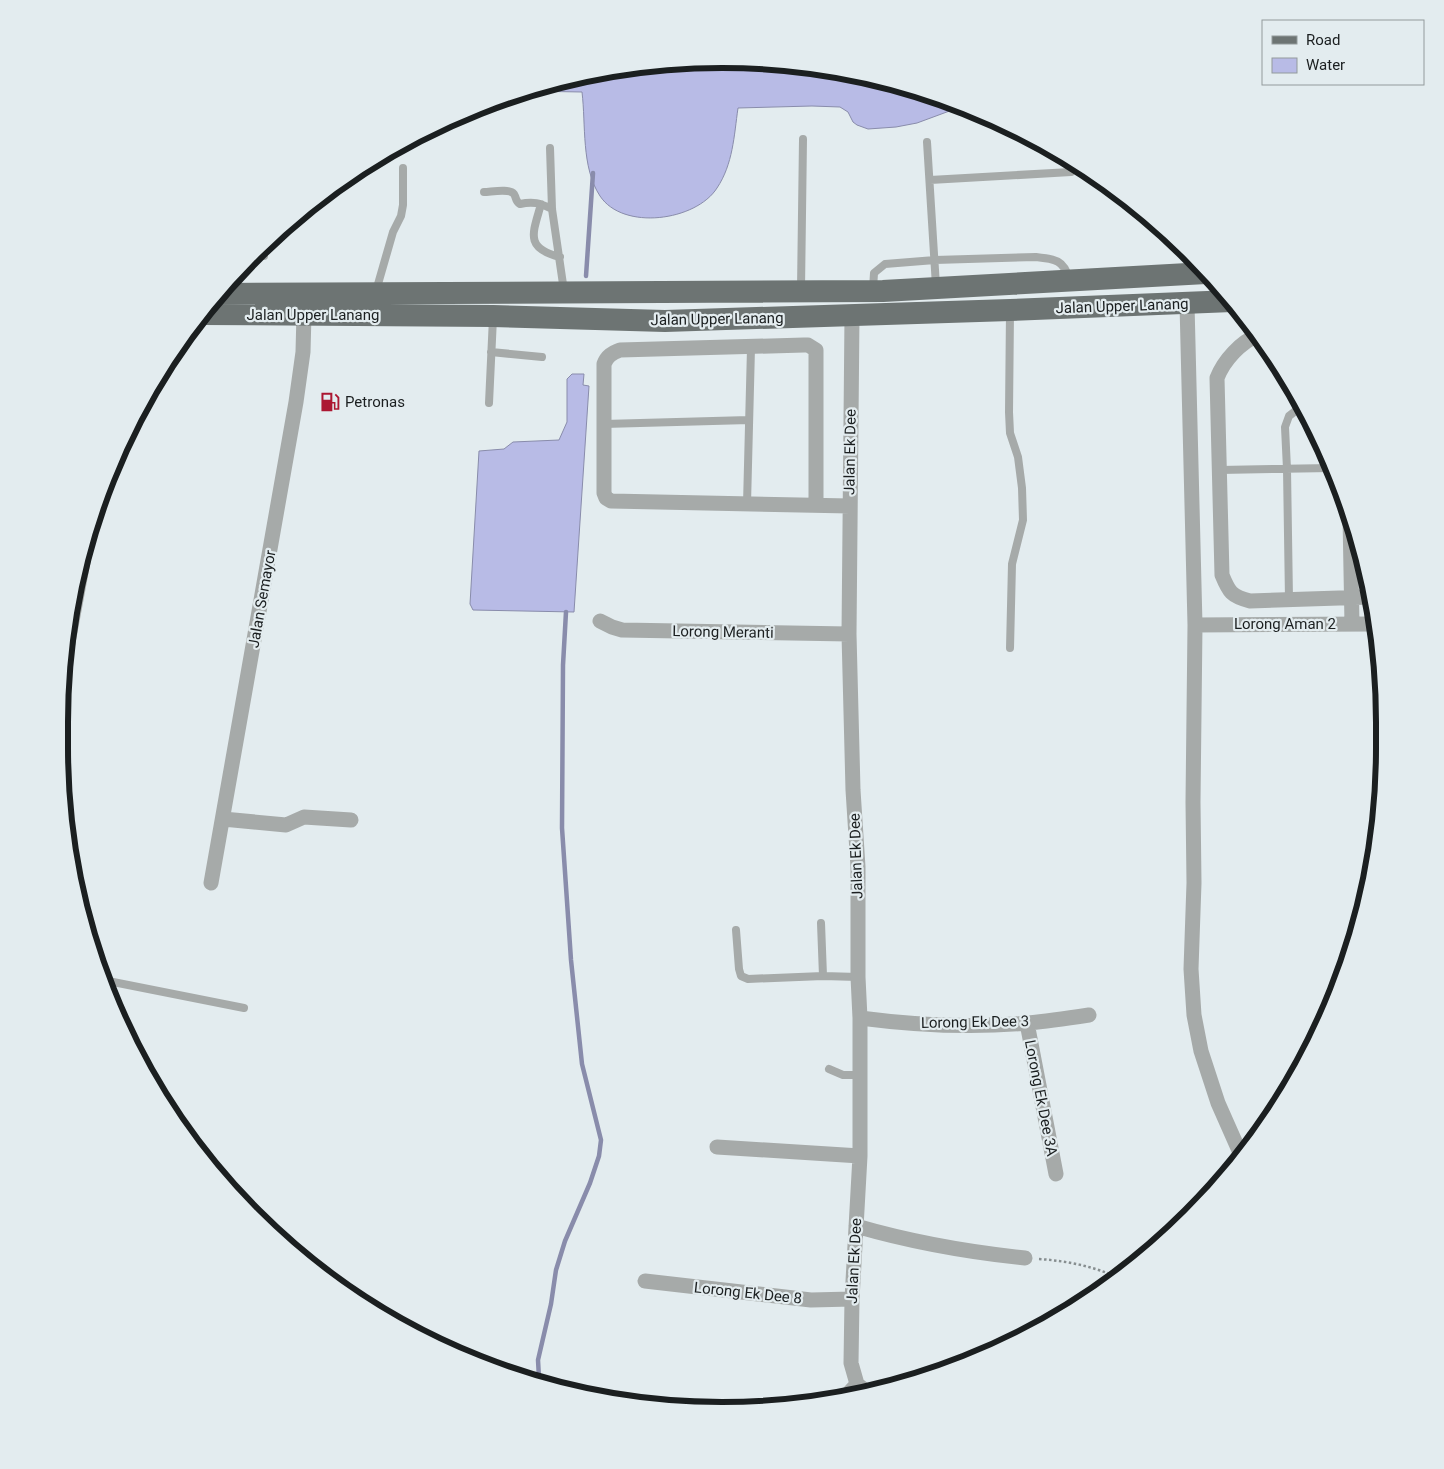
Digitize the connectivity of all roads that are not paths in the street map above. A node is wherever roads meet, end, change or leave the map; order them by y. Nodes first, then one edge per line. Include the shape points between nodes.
1 (802, 139) dead end
2 (927, 142) dead end
3 (550, 148) dead end
4 (402, 168) dead end
5 (1072, 172) dead end
6 (930, 180) junction
7 (484, 192) dead end
8 (541, 204) junction
9 (552, 209) junction
10 (560, 257) junction
11 (935, 260) junction
12 (1199, 273) edge
13 (1070, 281) junction
14 (937, 288) junction
15 (873, 290) junction
16 (801, 291) junction
17 (376, 293) junction
18 (564, 293) junction
19 (227, 294) edge
20 (1223, 302) edge
21 (1187, 304) junction
22 (1010, 310) junction
23 (211, 314) edge
24 (304, 314) junction
25 (852, 315) junction
26 (493, 316) junction
27 (665, 321) junction
28 (1251, 338) edge
29 (666, 348) junction
30 (750, 348) junction
31 (491, 352) junction
32 (542, 357) dead end
33 (489, 403) dead end
34 (1297, 410) edge
35 (749, 420) junction
36 (604, 424) junction
37 (1325, 468) edge
38 (1287, 469) junction
39 (1220, 470) junction
40 (747, 504) junction
41 (816, 505) junction
42 (850, 506) junction
43 (1350, 540) edge
44 (1351, 597) junction
45 (1364, 597) edge
46 (1289, 599) junction
47 (600, 621) dead end
48 (1289, 624) junction
49 (1352, 624) junction
50 (1369, 624) edge
51 (1196, 625) junction
52 (849, 634) junction
53 (1010, 648) dead end
54 (223, 819) junction
55 (351, 820) dead end
56 (211, 883) dead end
57 (821, 923) dead end
58 (736, 930) dead end
59 (823, 976) junction
60 (858, 977) junction
61 (111, 982) edge
62 (244, 1008) dead end
63 (1089, 1015) dead end
64 (860, 1018) junction
65 (1027, 1023) junction
66 (829, 1069) dead end
67 (859, 1075) junction
68 (717, 1148) dead end
69 (1238, 1148) edge
70 (860, 1156) junction
71 (1056, 1174) dead end
72 (856, 1226) junction
73 (1025, 1258) road end
74 (645, 1281) dead end
75 (852, 1299) junction
76 (856, 1387) edge

1 - 16 lane
2 - 6 lane
3 - 9 lane
4 - 17 lane via 400,216
5 - 6 lane
6 - 11 lane
7 - 8 lane via 509,191 520,204
8 - 9 lane
8 - 10 lane via 535,244 547,254
9 - 10 lane
10 - 18 lane
11 - 13 lane via 1049,258 1066,268
11 - 14 lane
11 - 15 lane via 885,264 874,273
12 - 13 main road, Jalan Upper Lanang
13 - 14 main road, Jalan Upper Lanang
14 - 15 main road, Jalan Upper Lanang
15 - 16 main road, Jalan Upper Lanang
16 - 18 main road, Jalan Upper Lanang
17 - 18 main road, Jalan Upper Lanang
17 - 19 main road, Jalan Upper Lanang
20 - 21 main road, Jalan Upper Lanang
21 - 22 main road, Jalan Upper Lanang
21 - 51 street
22 - 25 main road, Jalan Upper Lanang
22 - 53 lane via 1010,433 1018,457 1023,520 1012,564
23 - 24 main road, Jalan Upper Lanang
24 - 26 main road, Jalan Upper Lanang
24 - 54 street, Jalan Semayor via 296,402
25 - 27 main road, Jalan Upper Lanang
25 - 42 street, Jalan Ek Dee
26 - 27 main road, Jalan Upper Lanang
26 - 31 lane
27 - 29 street
28 - 39 street via 1221,367 1217,378
29 - 30 street
29 - 36 street via 620,350 606,358
30 - 35 lane
30 - 41 street via 808,345 816,350
31 - 32 lane
31 - 33 lane
34 - 38 lane via 1289,416 1285,427
35 - 36 lane
35 - 40 lane
36 - 40 street via 604,493 608,500
37 - 38 lane
38 - 39 lane
38 - 46 lane
39 - 46 street via 1222,575 1228,589 1236,597 1250,601
40 - 41 street
41 - 42 street
42 - 52 street, Jalan Ek Dee
43 - 44 street
44 - 45 street
44 - 46 street
44 - 49 street
46 - 48 street
47 - 52 street, Lorong Meranti via 622,630
48 - 49 street, Lorong Aman 2
48 - 51 street, Lorong Aman 2
49 - 50 street, Lorong Aman 2
51 - 69 street via 1191,969 1194,1015 1209,1077
52 - 60 street, Jalan Ek Dee via 858,867
54 - 55 street via 286,825 304,817
54 - 56 street, Jalan Semayor
57 - 59 lane
58 - 59 lane via 741,976 748,979
59 - 60 lane
60 - 64 street, Jalan Ek Dee
61 - 62 lane
63 - 65 street, Lorong Ek Dee 3
64 - 65 street, Lorong Ek Dee 3 via 899,1023
64 - 67 street, Jalan Ek Dee
65 - 71 street, Lorong Ek Dee 3A
66 - 67 lane via 844,1075
67 - 70 street, Jalan Ek Dee
68 - 70 street
70 - 72 street, Jalan Ek Dee
72 - 73 street via 944,1247
72 - 75 street, Jalan Ek Dee
74 - 75 street, Lorong Ek Dee 8 via 811,1300
75 - 76 street, Jalan Ek Dee via 851,1363

